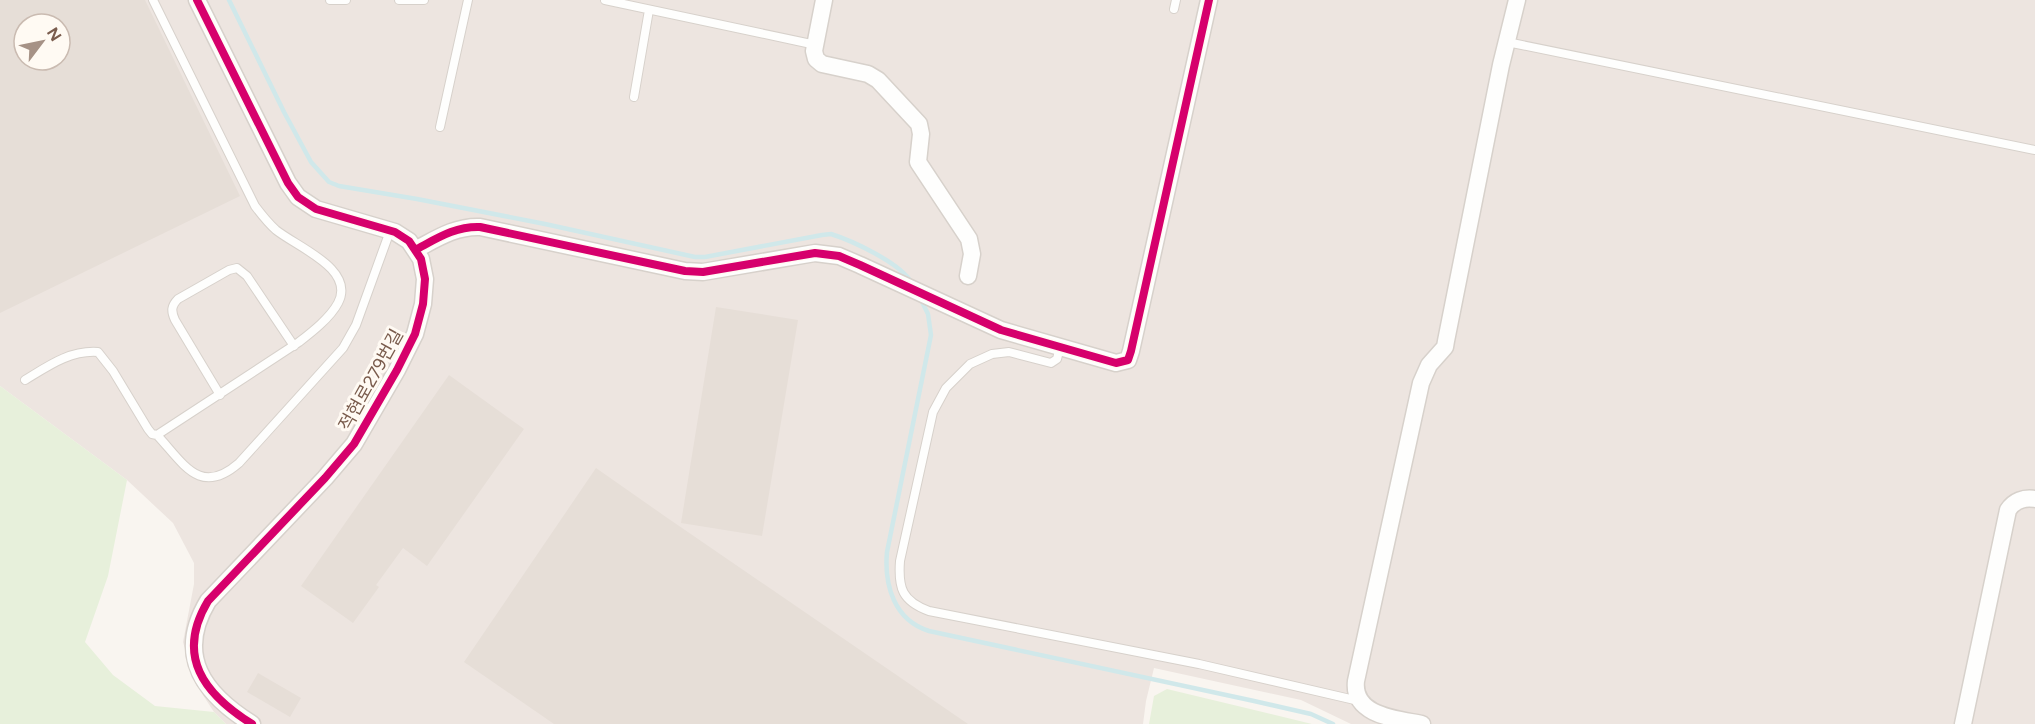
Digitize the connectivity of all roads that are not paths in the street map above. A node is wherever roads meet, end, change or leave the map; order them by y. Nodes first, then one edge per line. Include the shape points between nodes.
1 (153, 0) edge
2 (197, 0) edge
3 (330, 0) edge
4 (346, 0) edge
5 (399, 0) edge
6 (424, 0) edge
7 (468, 0) edge
8 (605, 0) edge
9 (824, 0) edge
10 (1209, 0) edge
11 (1517, 0) edge
12 (649, 10) junction
13 (1507, 42) junction
14 (816, 45) junction
15 (634, 97) dead end
16 (440, 127) dead end
17 (2035, 150) edge
18 (390, 231) junction
19 (415, 250) junction
20 (968, 276) dead end
21 (294, 346) junction
22 (1060, 346) junction
23 (25, 380) dead end
24 (219, 395) junction
25 (157, 435) junction
26 (2035, 499) edge
27 (1359, 701) junction
28 (252, 724) edge
29 (1422, 724) edge
30 (1963, 724) edge

1 - 21 lane via 255,206 277,230 335,271 341,281 337,304 316,329
2 - 18 street via 298,197 316,209
3 - 4 lane
5 - 6 lane
7 - 16 lane
8 - 12 lane
9 - 14 street
10 - 22 street via 1128,360 1116,363
11 - 13 street
12 - 14 lane
12 - 15 lane
13 - 17 lane
13 - 27 street via 1445,347 1429,365 1421,383 1356,681
14 - 20 street via 816,59 822,64 868,74 914,117 921,134 918,162 969,239 972,254
18 - 19 street via 409,241
18 - 25 lane via 344,348 228,473 217,478 194,474
19 - 22 street via 456,229 480,227 686,271 717,272 827,254 994,326
19 - 28 street, 적현로279번길 via 425,279 415,334 354,444 208,601 199,616 193,637 203,680 216,697
21 - 24 lane
21 - 24 lane via 248,276 237,268 178,299 172,313
22 - 27 lane via 1057,359 1051,363 1009,352 979,358 959,373 938,400 900,561 902,591 909,601 929,611 1199,664
23 - 25 lane via 72,354 98,352 148,429
24 - 25 lane
26 - 30 street via 2020,500 2008,510
27 - 29 street via 1370,710

